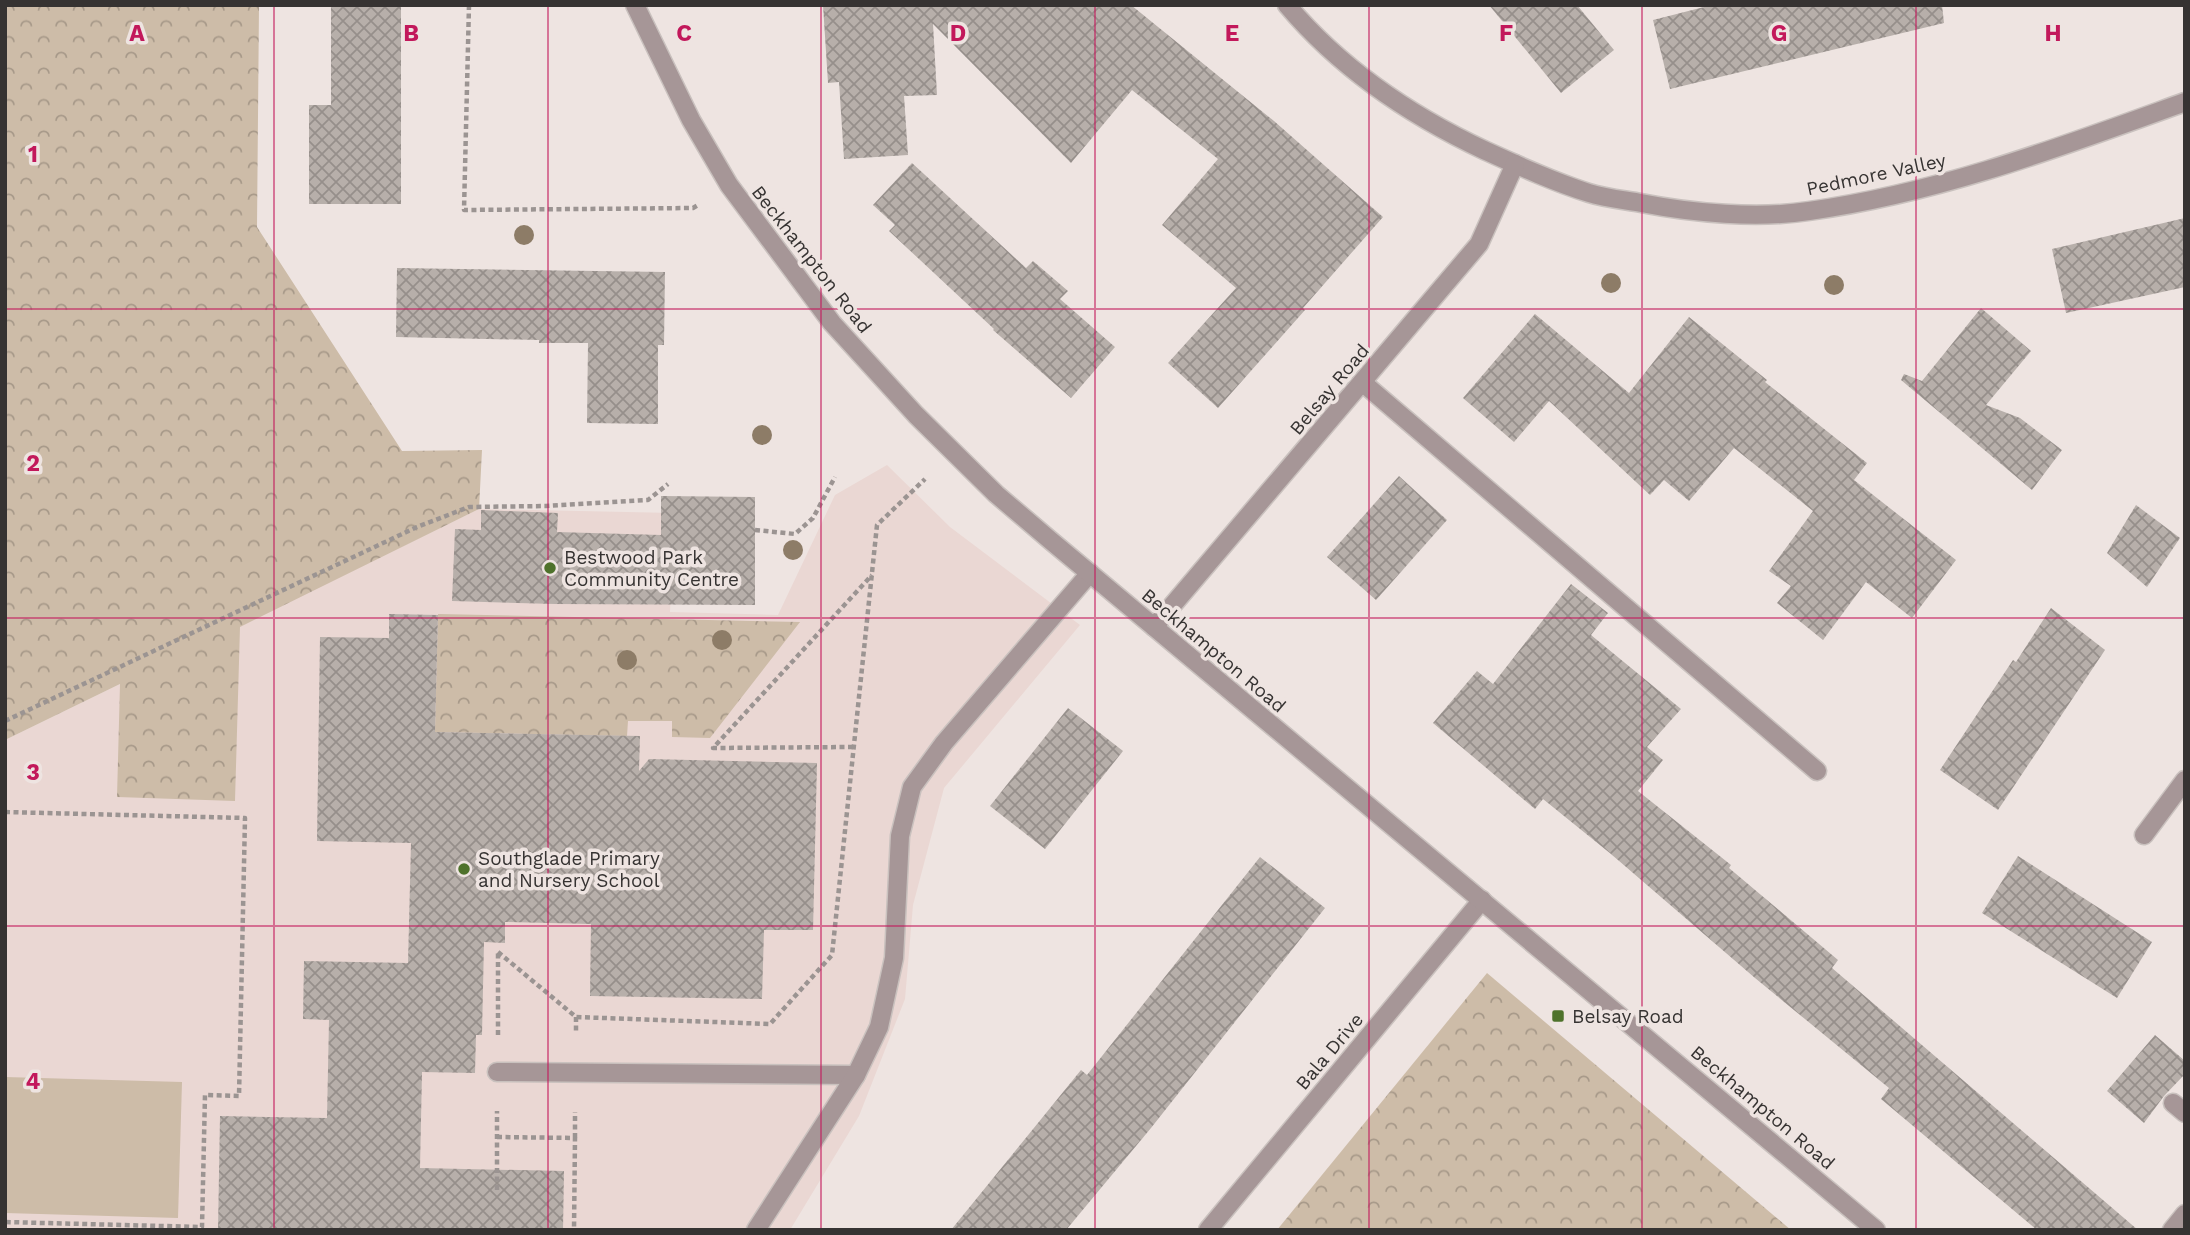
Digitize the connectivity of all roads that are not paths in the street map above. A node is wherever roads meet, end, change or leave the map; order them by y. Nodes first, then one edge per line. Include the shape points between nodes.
1 (635, 5) edge
2 (1287, 5) edge
3 (2185, 102) edge
4 (1515, 164) junction
5 (1362, 382) junction
6 (1090, 573) junction
7 (1154, 627) junction
8 (1818, 771) dead end
9 (2185, 780) edge
10 (2144, 835) dead end
11 (1482, 900) junction
12 (498, 1072) dead end
13 (856, 1075) junction
14 (2185, 1214) edge
15 (756, 1230) edge
16 (1208, 1230) edge
17 (1876, 1230) edge
18 (2172, 1230) edge

1 - 6 street, Beckhampton Road via 729,186 832,323 996,494
2 - 4 street, Pedmore Valley via 1312,35 1386,95 1456,137
3 - 4 street, Pedmore Valley via 2043,153 1897,195 1807,212 1725,214 1665,208 1590,193
4 - 5 street, Belsay Road via 1479,244
5 - 7 street, Belsay Road
5 - 8 street
6 - 7 street, Beckhampton Road
6 - 13 street via 944,743 912,787 900,836 894,958 879,1027
7 - 11 street, Beckhampton Road
9 - 10 street
11 - 16 street, Bala Drive
11 - 17 street, Beckhampton Road
12 - 13 street
13 - 15 street
14 - 18 street

